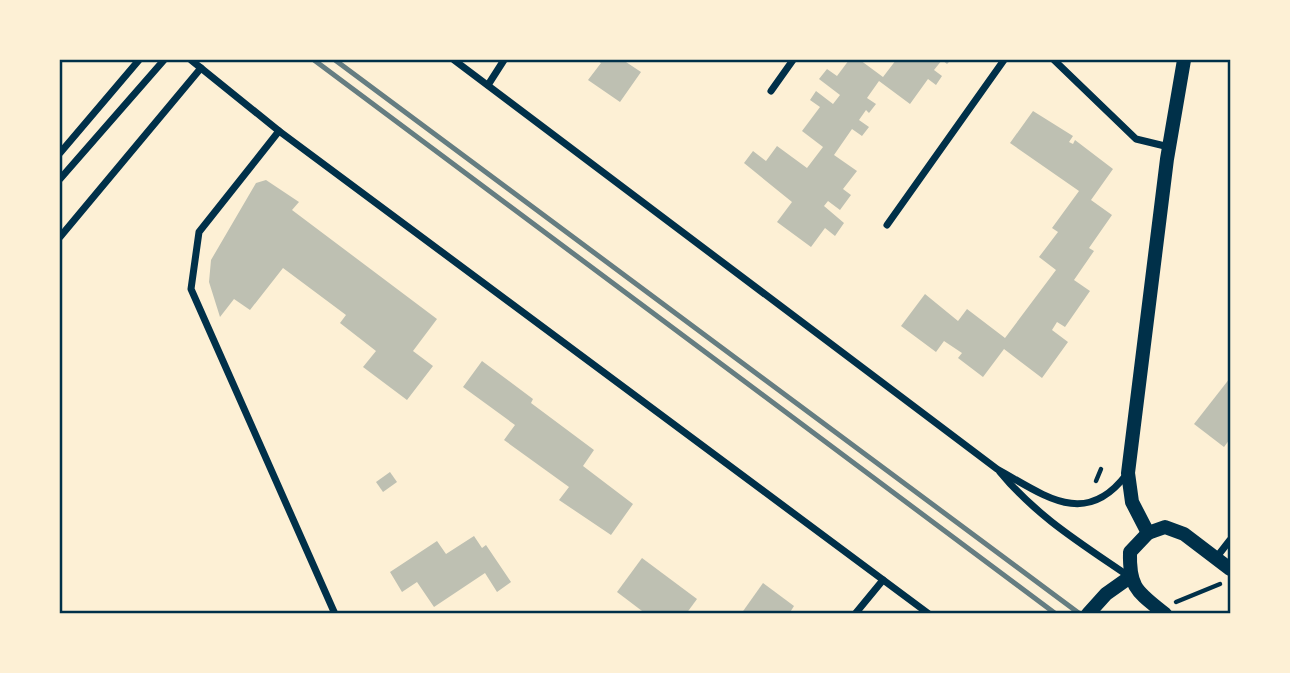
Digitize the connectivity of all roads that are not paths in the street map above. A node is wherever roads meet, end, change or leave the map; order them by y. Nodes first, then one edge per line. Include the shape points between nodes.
1 (139, 60) edge
2 (164, 60) edge
3 (191, 60) edge
4 (454, 60) edge
5 (504, 60) edge
6 (793, 60) edge
7 (1004, 60) edge
8 (1054, 60) edge
9 (1184, 60) edge
10 (201, 68) junction
11 (488, 85) junction
12 (771, 91) dead end
13 (279, 131) junction
14 (1169, 147) junction
15 (60, 153) edge
16 (60, 179) edge
17 (887, 225) dead end
18 (60, 237) edge
19 (997, 469) junction
20 (1128, 473) junction
21 (1148, 533) junction
22 (1230, 540) edge
23 (1216, 558) junction
24 (1230, 569) edge
25 (1129, 577) junction
26 (883, 580) junction
27 (335, 614) edge
28 (855, 614) edge
29 (929, 614) edge
30 (1087, 614) edge
31 (1166, 614) edge

1 - 15 street
2 - 16 street
3 - 10 street
4 - 11 street
5 - 11 street
6 - 12 street
7 - 17 street
8 - 14 street via 1136,139
9 - 14 main road
10 - 13 street
10 - 18 street
11 - 19 street
13 - 26 street
13 - 27 street via 199,232 191,289
14 - 20 main road
19 - 20 street via 1052,499 1075,504 1100,501
19 - 25 street via 1023,500 1051,523
20 - 21 main road via 1132,502
21 - 23 main road via 1165,527 1184,534
21 - 25 main road via 1130,552
22 - 23 street
23 - 24 main road
25 - 30 main road
25 - 31 main road via 1135,589
26 - 28 street
26 - 29 street

